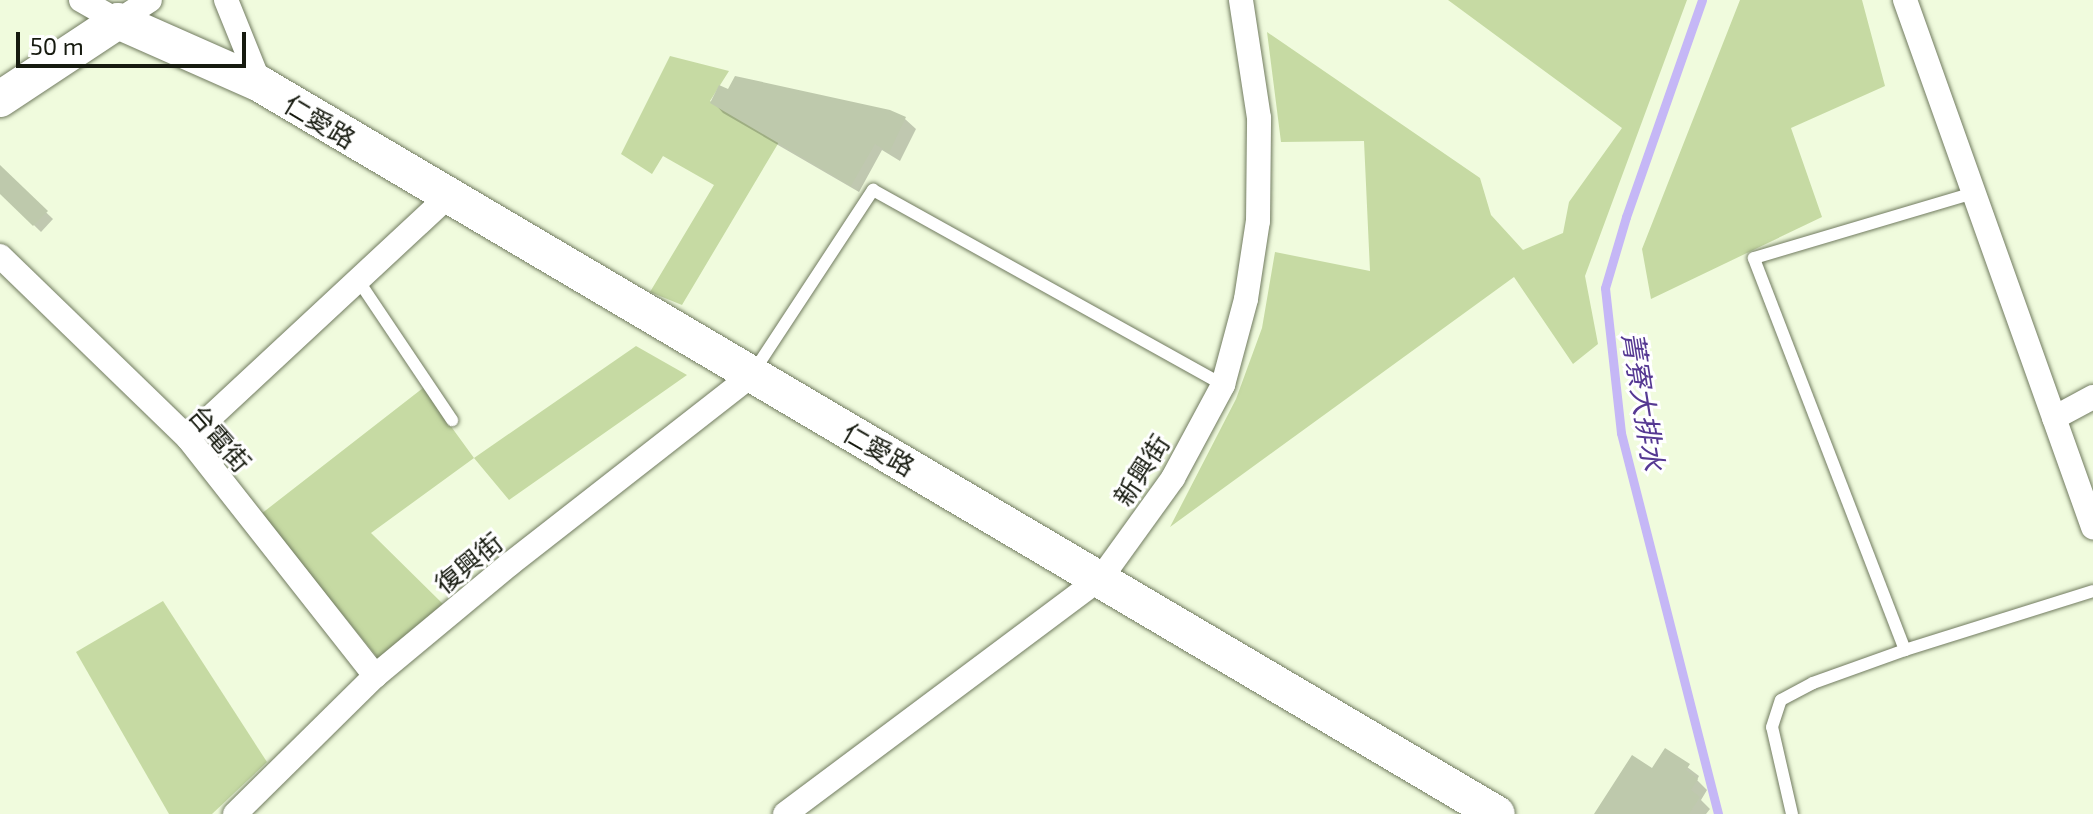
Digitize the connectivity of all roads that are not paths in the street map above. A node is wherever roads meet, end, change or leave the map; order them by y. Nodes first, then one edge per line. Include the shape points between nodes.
1 (81, 0) edge
2 (150, 0) edge
3 (226, 0) edge
4 (1241, 0) edge
5 (1912, 2) edge
6 (118, 21) junction
7 (260, 84) junction
8 (0, 99) edge
9 (1974, 193) junction
10 (447, 197) junction
11 (0, 256) edge
12 (358, 280) junction
13 (752, 375) junction
14 (1223, 385) junction
15 (2093, 397) edge
16 (2054, 418) junction
17 (452, 420) dead end
18 (188, 438) junction
19 (2093, 527) edge
20 (1101, 578) junction
21 (2093, 591) edge
22 (1905, 650) junction
23 (375, 676) junction
24 (235, 814) edge
25 (785, 814) edge
26 (1497, 814) edge
27 (1792, 814) edge

1 - 6 street, 仁愛路
2 - 6 street
3 - 7 street, 仁愛路
4 - 14 street, 新興街 via 1259,118 1258,221 1246,299
5 - 9 street
6 - 7 street, 仁愛路
6 - 8 street
7 - 10 street, 仁愛路
9 - 16 street
9 - 22 lane via 1754,258
10 - 12 street
10 - 13 street, 仁愛路
11 - 18 street, 台電街
12 - 17 lane
12 - 18 street
13 - 14 lane via 873,190
13 - 20 street, 仁愛路
13 - 23 street, 復興街
14 - 20 street, 新興街 via 1173,478
15 - 16 street
16 - 19 street
18 - 23 street, 台電街
20 - 25 street, 新興街
20 - 26 street, 仁愛路
21 - 22 lane
22 - 27 lane via 1781,700 1772,727
23 - 24 street, 復興街

